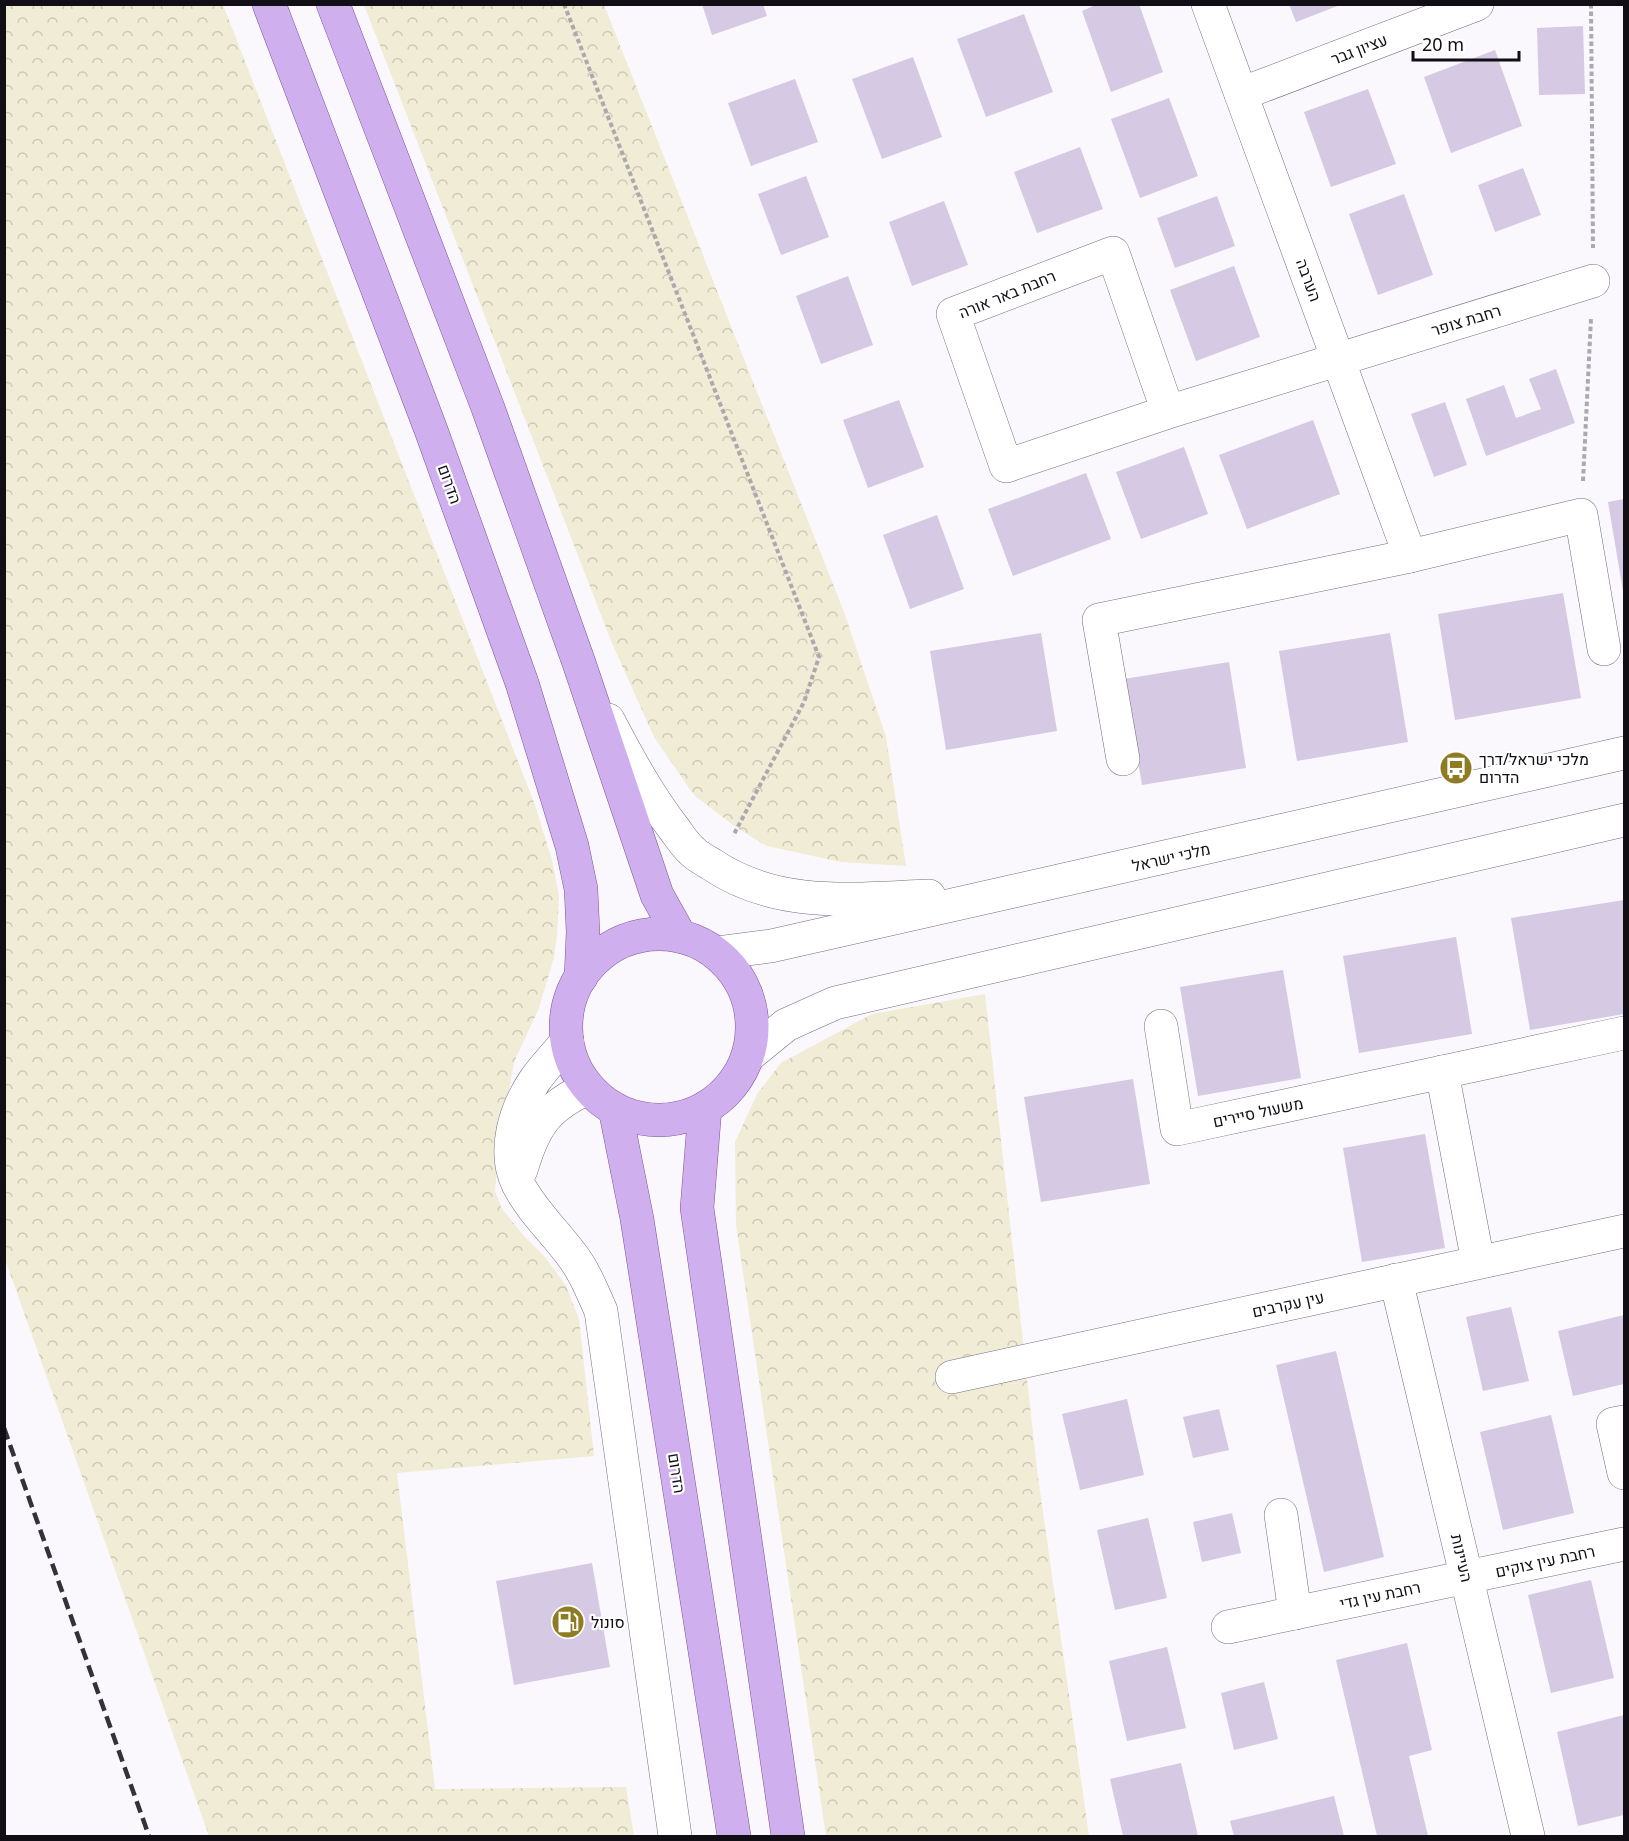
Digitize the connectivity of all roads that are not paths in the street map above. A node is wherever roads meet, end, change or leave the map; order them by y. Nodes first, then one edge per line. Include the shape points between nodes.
1 (269, 4) edge
2 (333, 4) edge
3 (1208, 4) edge
4 (1478, 4) edge
5 (1240, 94) junction
6 (1593, 281) dead end
7 (1339, 360) junction
8 (1168, 412) junction
9 (1410, 556) junction
10 (1604, 649) dead end
11 (579, 663) junction
12 (1624, 753) edge
13 (1123, 759) dead end
14 (1624, 820) edge
15 (1012, 893) junction
16 (680, 936) junction
17 (716, 954) junction
18 (581, 976) junction
19 (1161, 1026) dead end
20 (1624, 1033) edge
21 (567, 1041) junction
22 (748, 1056) junction
23 (1442, 1072) junction
24 (588, 1088) junction
25 (705, 1108) junction
26 (615, 1109) junction
27 (517, 1183) junction
28 (1624, 1231) edge
29 (1478, 1262) junction
30 (1396, 1280) junction
31 (952, 1377) dead end
32 (1624, 1422) edge
33 (1624, 1473) edge
34 (1281, 1515) dead end
35 (1624, 1544) edge
36 (1466, 1577) junction
37 (1295, 1613) junction
38 (1228, 1627) dead end
39 (675, 1836) edge
40 (734, 1836) edge
41 (788, 1836) edge
42 (1528, 1836) edge

1 - 18 main road, הדרום via 431,430 522,683 573,846 580,889
2 - 11 main road via 488,408
3 - 5 street, הערבה
4 - 5 street, עציון גבר
5 - 7 street, הערבה
6 - 7 street, רחבת צופר
7 - 8 street, רחבת באר אורה
7 - 9 street, הערבה
8 - 8 street, רחבת באר אורה via 1006,466 952,314 1113,254
9 - 10 street via 1581,515
9 - 13 street via 1099,620
11 - 15 street via 637,775 692,852 726,874 759,889 832,899
11 - 16 main road via 657,895
12 - 15 street, מלכי ישראל
14 - 22 street via 835,1003 786,1025
15 - 17 street, מלכי ישראל via 771,946
16 - 17 main road
16 - 18 main road via 648,934 625,941 603,953
17 - 22 main road via 733,969 751,1011
18 - 21 main road via 567,1018
19 - 23 street, משעול סיירים via 1177,1129
20 - 23 street, משעול סיירים
21 - 24 main road via 578,1074
21 - 27 street via 535,1080 517,1114 511,1141
22 - 25 main road via 732,1086
23 - 29 street
24 - 26 main road
24 - 27 street via 566,1098 542,1120 528,1147
25 - 26 main road via 670,1120 633,1117
25 - 41 main road via 697,1208
26 - 40 main road, הדרום via 637,1220
27 - 39 street via 572,1255 601,1311
28 - 29 street, עין עקרבים
29 - 30 street, עין עקרבים
30 - 31 street, עין עקרבים
30 - 36 street, העיינות
32 - 33 street via 1613,1424
34 - 37 street
35 - 36 street, רחבת עין צוקים
36 - 37 street, רחבת עין גדי
36 - 42 street, העיינות
37 - 38 street, רחבת עין גדי

